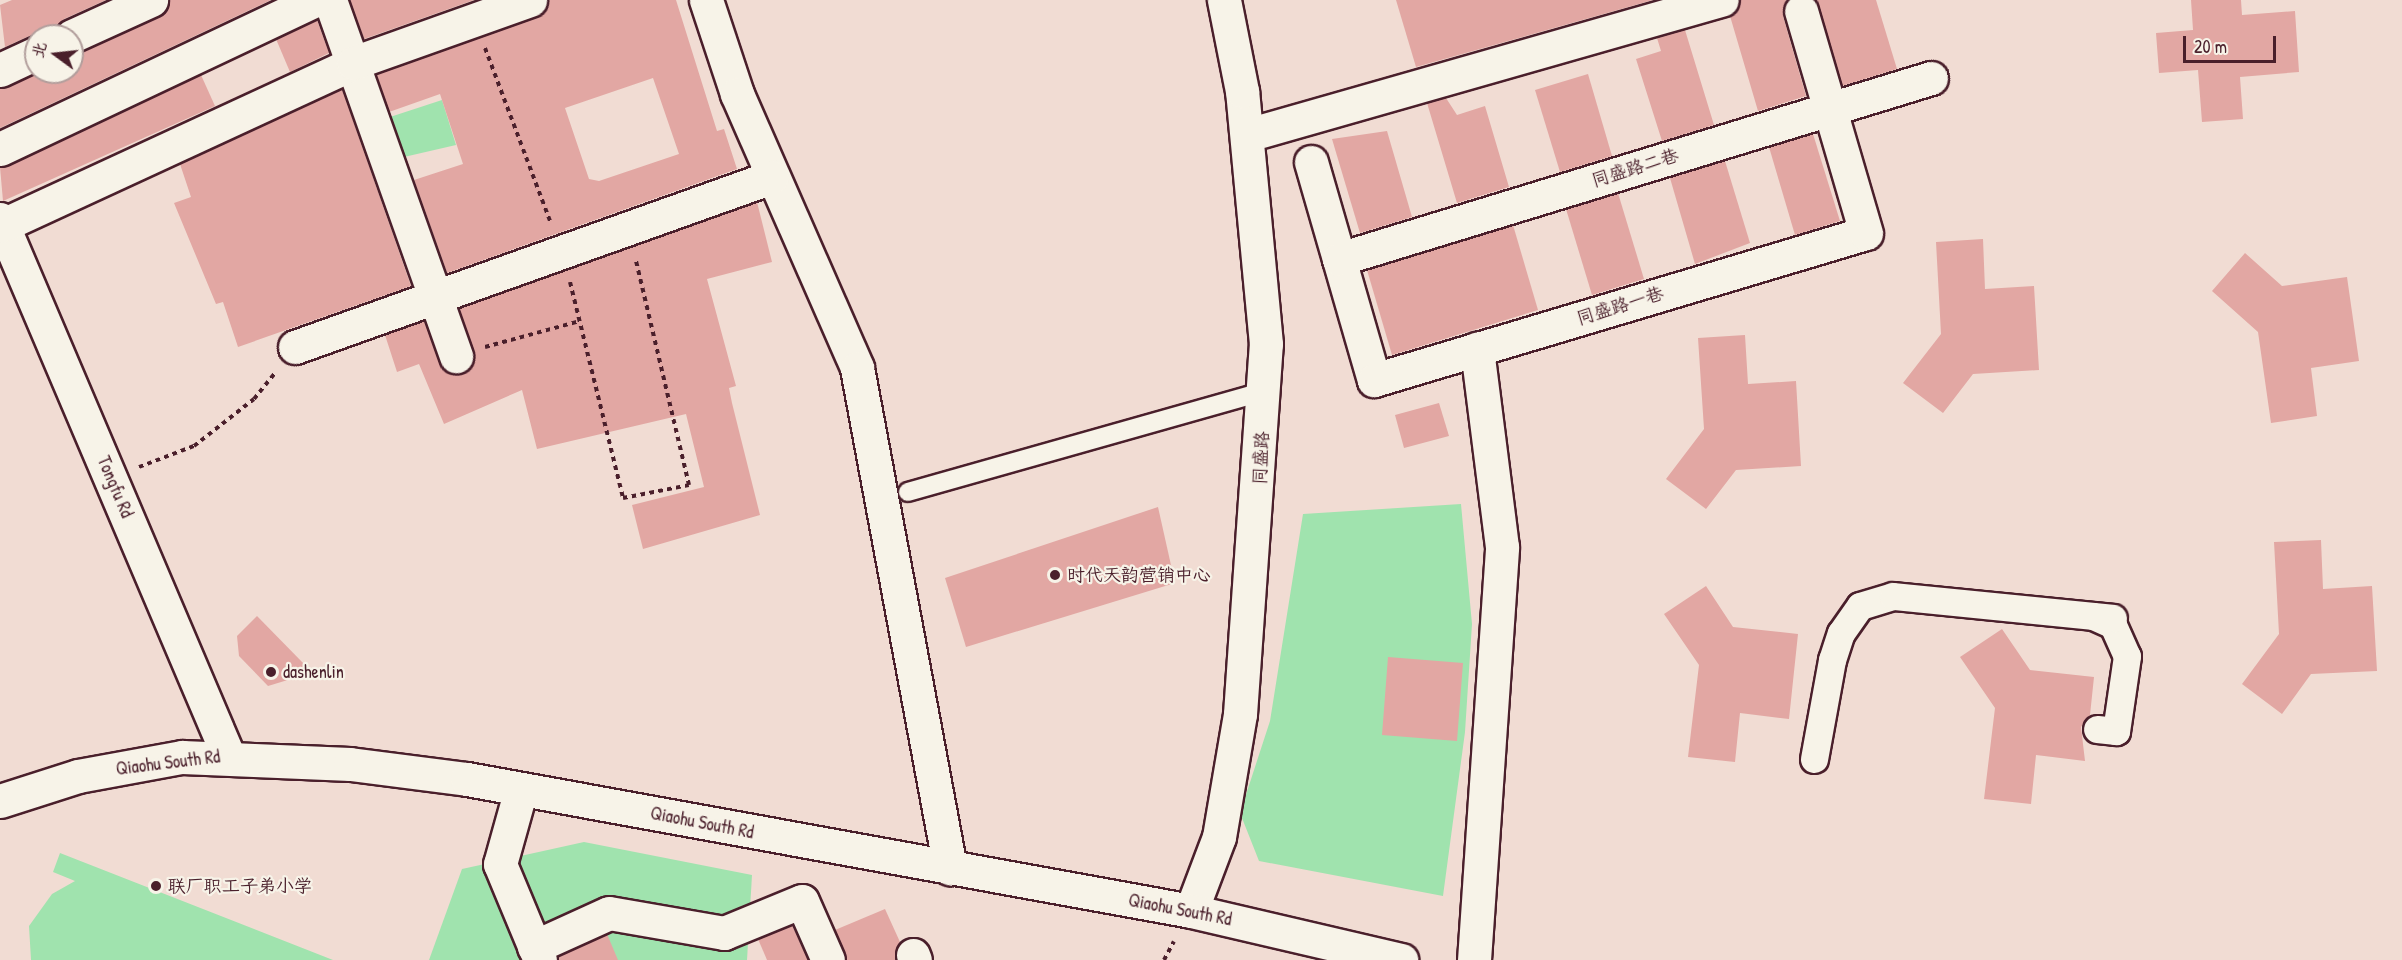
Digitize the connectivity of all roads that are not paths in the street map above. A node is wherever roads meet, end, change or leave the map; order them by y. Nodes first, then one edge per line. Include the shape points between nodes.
1 (151, 0) edge
2 (315, 0) edge
3 (330, 0) edge
4 (530, 0) edge
5 (706, 0) edge
6 (1224, 0) edge
7 (1722, 0) edge
8 (1801, 11) dead end
9 (84, 31) edge
10 (24, 59) edge
11 (353, 63) junction
12 (0, 70) edge
13 (1931, 78) dead end
14 (1830, 109) junction
15 (1262, 130) dead end
16 (0, 149) edge
17 (1311, 162) dead end
18 (772, 177) junction
19 (1, 222) edge
20 (1339, 259) junction
21 (434, 293) junction
22 (295, 347) road end
23 (1477, 349) junction
24 (456, 356) road end
25 (1264, 391) junction
26 (908, 492) dead end
27 (2097, 729) dead end
28 (228, 755) junction
29 (1814, 759) dead end
30 (521, 789) junction
31 (0, 801) edge
32 (950, 868) junction
33 (1191, 911) junction
34 (729, 947) edge
35 (537, 953) edge
36 (828, 960) edge
37 (1401, 960) edge
38 (1474, 960) edge

1 - 9 street
2 - 16 street
3 - 11 street
4 - 11 street
5 - 18 street
6 - 25 street, 同盛路 via 1242,91 1266,344
7 - 15 street
8 - 14 street
10 - 12 street
11 - 19 street
11 - 21 street
13 - 14 street, 同盛路二巷
14 - 20 street, 同盛路二巷
14 - 23 street, 同盛路一巷 via 1866,232
17 - 20 street
18 - 21 street
18 - 32 street via 829,299 868,408 880,504
19 - 28 street, Tongfu Rd
20 - 23 street, 同盛路一巷 via 1374,380
21 - 22 street
21 - 24 street
23 - 38 street via 1502,547
25 - 26 lane
25 - 33 street, 同盛路 via 1240,714 1219,837
27 - 29 street via 2116,731 2127,656 2113,625 2102,617 1893,596 1860,606 1841,633 1832,660
28 - 30 street, Qiaohu South Rd via 350,764
28 - 31 street, Qiaohu South Rd via 78,776
30 - 32 street, Qiaohu South Rd
30 - 35 street via 500,864
32 - 33 street, Qiaohu South Rd
33 - 37 street, Qiaohu South Rd
34 - 35 street via 609,913
34 - 36 street via 802,901

